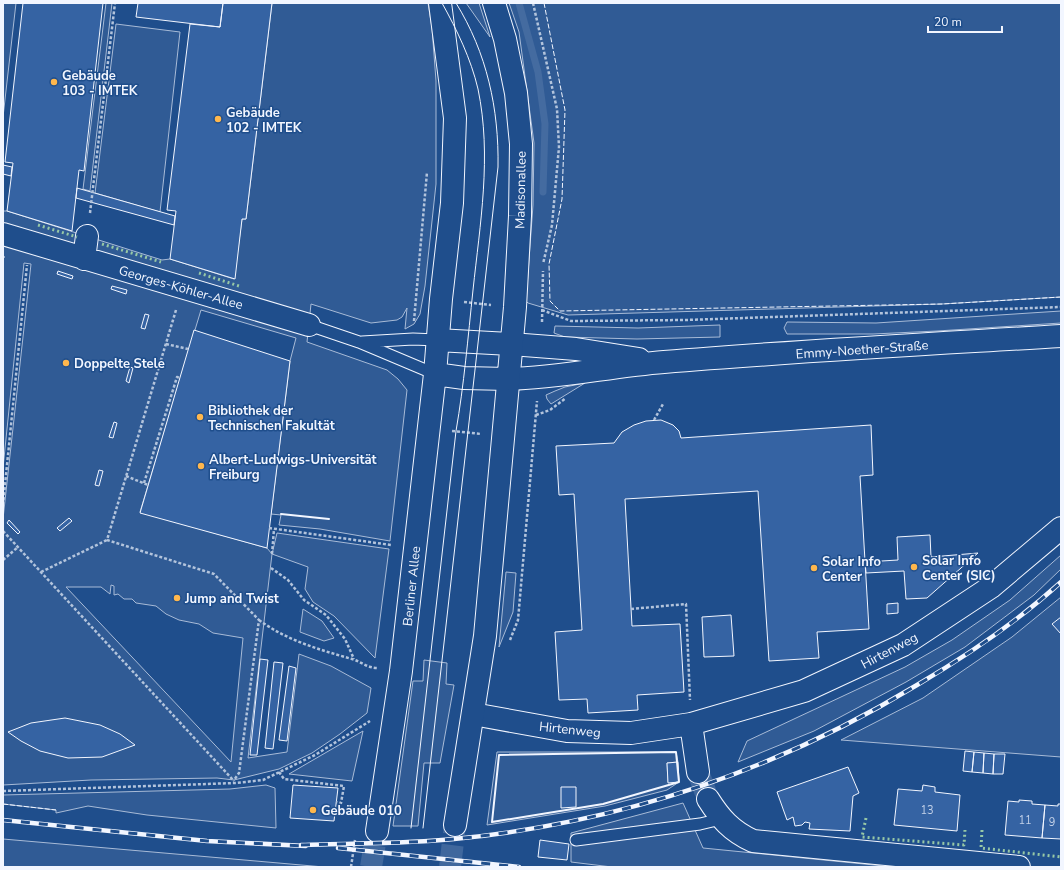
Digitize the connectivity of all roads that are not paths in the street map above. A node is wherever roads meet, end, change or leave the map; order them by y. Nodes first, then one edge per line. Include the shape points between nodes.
1 (440, 3) edge
2 (494, 3) edge
3 (3, 234) edge
4 (87, 236) road end
5 (84, 259) junction
6 (308, 325) joint
7 (1061, 336) edge
8 (437, 340) junction
9 (359, 342) junction
10 (511, 344) junction
11 (662, 362) junction
12 (435, 374) junction
13 (508, 379) junction
14 (1061, 528) edge
15 (473, 714) junction
16 (691, 724) junction
17 (698, 772) tunnel mouth
18 (708, 799) tunnel mouth
19 (721, 819) junction
20 (455, 825) tunnel mouth
21 (377, 831) tunnel mouth
22 (576, 840) dead end
23 (1019, 867) edge

1 - 8 street via 455,118 455,165
2 - 10 street, Madisonallee via 505,39 516,93 521,144 520,216
3 - 5 street, Georges-Köhler-Allee
4 - 5 street
5 - 6 street, Georges-Köhler-Allee
6 - 9 lane, Georges-Köhler-Allee
7 - 11 street, Emmy-Noether-Straße
8 - 9 lane, Georges-Köhler-Allee
8 - 10 street, Emmy-Noether-Straße
8 - 12 street, Berliner Allee
9 - 12 lane, Georges-Köhler-Allee
10 - 11 street, Emmy-Noether-Straße via 576,349
10 - 13 street, Madisonallee
11 - 13 street, Emmy-Noether-Straße via 575,375
12 - 13 street, Emmy-Noether-Straße
12 - 21 street, Berliner Allee via 401,671
13 - 15 street via 486,636
14 - 16 street, Hirtenweg via 991,587 903,645 804,691
15 - 16 street, Hirtenweg via 567,731 593,733 631,733
15 - 20 street
16 - 17 street
18 - 19 street
19 - 22 lane
19 - 23 street via 737,834 752,841

